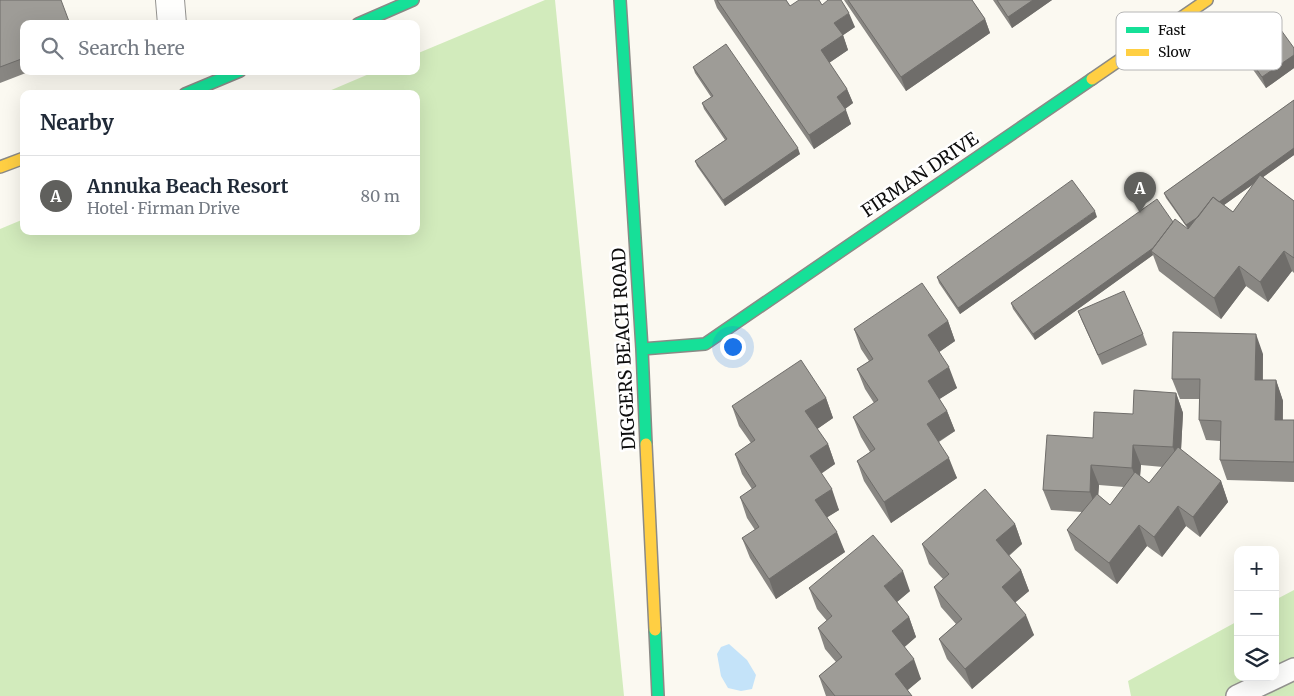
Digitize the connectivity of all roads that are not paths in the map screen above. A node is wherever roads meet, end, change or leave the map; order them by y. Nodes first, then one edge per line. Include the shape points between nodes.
1 (170, 0) edge
2 (413, 0) edge
3 (620, 0) edge
4 (172, 20) edge
5 (367, 20) edge
6 (1116, 57) edge
7 (225, 75) edge
8 (192, 84) edge
9 (20, 160) edge
10 (0, 167) edge
11 (642, 349) junction
12 (1294, 669) edge
13 (658, 696) edge
14 (1237, 696) edge

1 - 4 street
2 - 5 street
3 - 11 street, DIGGERS BEACH ROAD
6 - 11 street, FIRMAN DRIVE via 705,344
7 - 8 street
9 - 10 street
11 - 13 street, DIGGERS BEACH ROAD
12 - 14 lane

